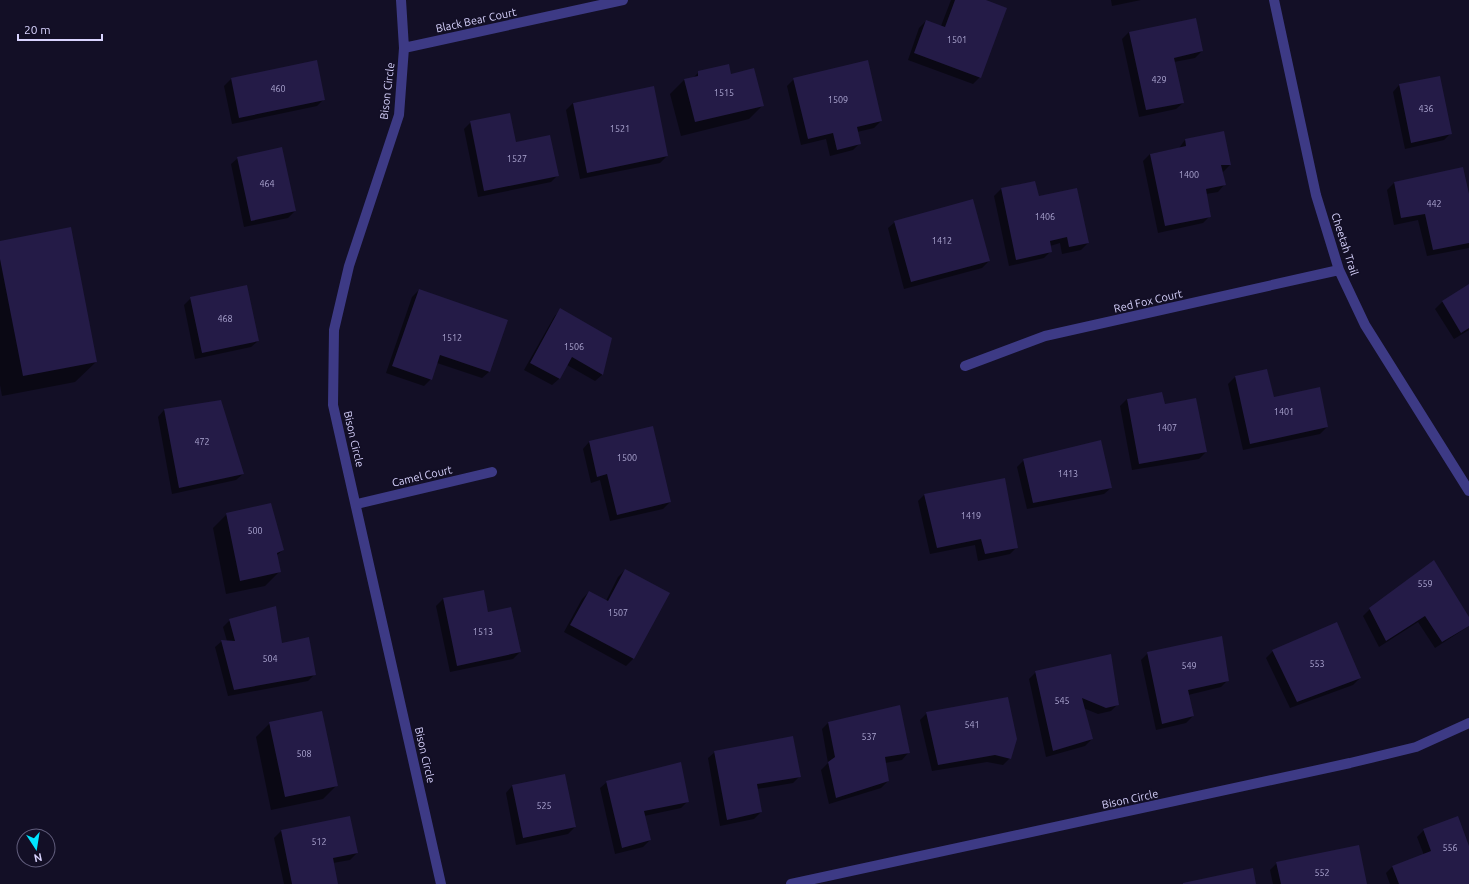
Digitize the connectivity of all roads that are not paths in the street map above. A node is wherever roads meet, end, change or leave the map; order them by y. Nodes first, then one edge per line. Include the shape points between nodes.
1 (401, 0) edge
2 (623, 0) edge
3 (1274, 0) edge
4 (404, 48) junction
5 (1339, 270) junction
6 (965, 366) dead end
7 (492, 472) dead end
8 (1469, 491) edge
9 (357, 504) junction
10 (1469, 723) edge
11 (442, 884) edge
12 (792, 884) edge

1 - 4 street, Bison Circle
2 - 4 street, Black Bear Court
3 - 5 street, Cheetah Trail via 1316,195
4 - 9 street, Bison Circle via 399,115 349,266 334,330 333,405
5 - 6 street, Red Fox Court via 1045,336
5 - 8 street, Cheetah Trail via 1364,324
7 - 9 street, Camel Court
9 - 11 street, Bison Circle
10 - 12 street, Bison Circle via 1416,747 1350,763

